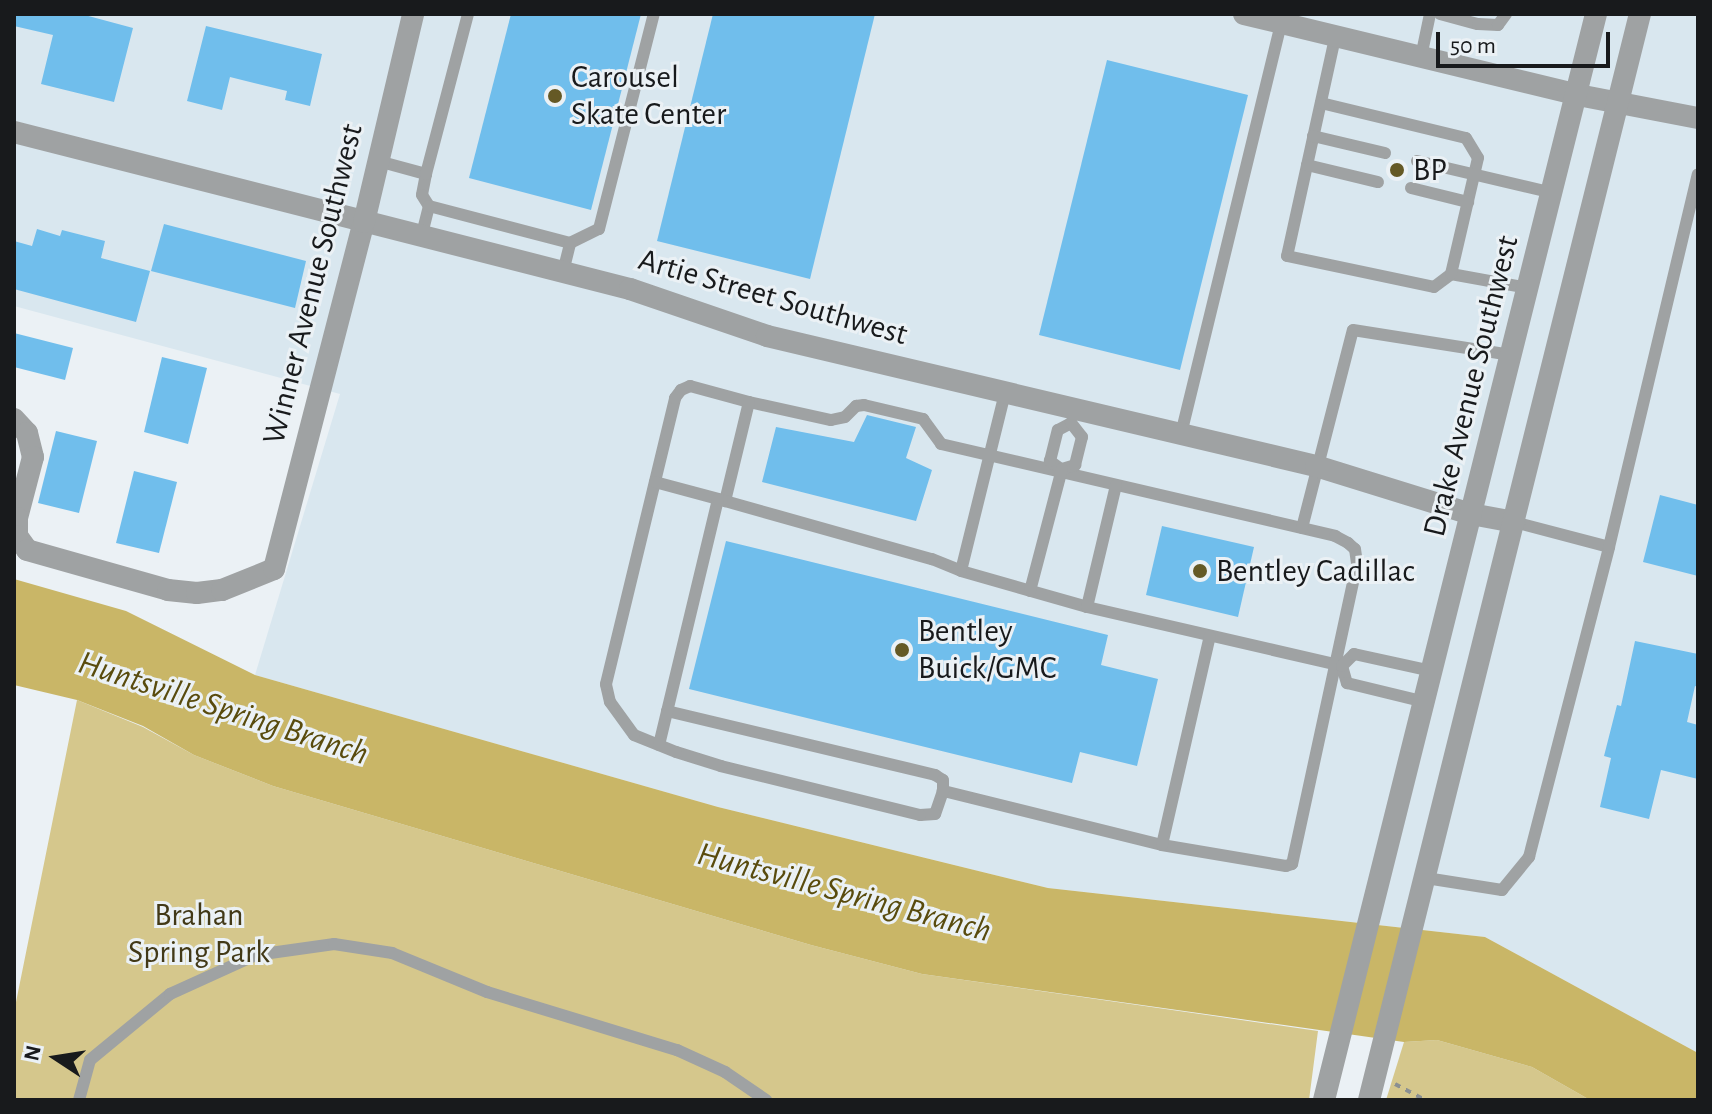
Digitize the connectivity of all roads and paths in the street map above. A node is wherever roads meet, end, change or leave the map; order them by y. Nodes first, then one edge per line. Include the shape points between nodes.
1 (413, 14) edge
2 (468, 14) edge
3 (654, 14) edge
4 (1244, 14) edge
5 (1430, 14) edge
6 (1440, 14) edge
7 (1506, 14) edge
8 (1596, 14) edge
9 (1640, 14) edge
10 (1281, 23) junction
11 (1335, 38) junction
12 (1421, 57) junction
13 (1578, 95) junction
14 (1321, 103) junction
15 (1619, 105) junction
16 (1698, 118) edge
17 (14, 132) edge
18 (1313, 136) junction
19 (1385, 153) dead end
20 (378, 161) junction
21 (1417, 161) dead end
22 (1307, 165) junction
23 (426, 174) junction
24 (1698, 174) edge
25 (1474, 175) junction
26 (1378, 182) dead end
27 (1411, 188) dead end
28 (1553, 193) junction
29 (1468, 202) junction
30 (429, 206) junction
31 (364, 222) junction
32 (421, 237) junction
33 (570, 243) junction
34 (563, 272) junction
35 (1451, 274) junction
36 (1528, 288) junction
37 (1511, 355) junction
38 (1005, 393) junction
39 (749, 402) junction
40 (1073, 416) junction
41 (14, 419) edge
42 (1181, 434) junction
43 (990, 456) junction
44 (1316, 466) junction
45 (1061, 470) junction
46 (655, 482) junction
47 (1116, 485) junction
48 (722, 500) junction
49 (1471, 514) junction
50 (1514, 522) junction
51 (1302, 528) junction
52 (1609, 547) junction
53 (961, 571) junction
54 (1030, 591) junction
55 (1087, 607) junction
56 (1210, 636) junction
57 (1338, 665) junction
58 (1432, 671) junction
59 (1425, 702) junction
60 (667, 711) junction
61 (659, 745) junction
62 (943, 791) junction
63 (1162, 845) junction
64 (1426, 878) junction
65 (1375, 1073) junction
66 (79, 1100) edge
67 (766, 1100) edge
68 (1324, 1100) edge
69 (1369, 1100) edge
70 (1425, 1100) edge

1 - 20 street, Winner Avenue Southwest
2 - 23 lane
3 - 33 lane via 599,229
4 - 10 street
5 - 12 lane
6 - 7 lane via 1498,25
8 - 13 street, Drake Avenue Southwest
9 - 15 street
10 - 11 street
10 - 42 lane
11 - 12 street
11 - 14 lane
12 - 13 street
13 - 15 street
13 - 28 street, Drake Avenue Southwest
14 - 18 lane
14 - 25 lane via 1466,138 1478,158
15 - 16 street
15 - 50 street
17 - 31 street, Artie Street Southwest
18 - 19 lane
18 - 22 lane
20 - 23 lane
20 - 31 street, Winner Avenue Southwest
21 - 25 lane
22 - 26 lane
22 - 35 lane via 1287,256 1434,287
23 - 30 lane via 422,195
24 - 52 lane
25 - 28 lane
25 - 29 lane
27 - 29 lane
28 - 36 street, Drake Avenue Southwest
29 - 35 lane
30 - 32 lane
30 - 33 lane
31 - 32 street, Artie Street Southwest
31 - 41 street, Winner Avenue Southwest via 274,569 222,590 197,593 168,590 27,550 17,536 17,518 33,457 27,433
32 - 34 street, Artie Street Southwest
33 - 34 lane
34 - 38 street, Artie Street Southwest via 767,336
35 - 36 lane
36 - 37 street, Drake Avenue Southwest
37 - 44 lane via 1353,330
37 - 49 street, Drake Avenue Southwest
38 - 40 street, Artie Street Southwest
38 - 43 lane
39 - 43 lane via 831,420 864,405 923,419 941,444
39 - 46 lane via 690,386 681,390
39 - 48 lane
40 - 42 street, Artie Street Southwest
40 - 45 lane via 1082,437 1075,465
40 - 45 lane via 1058,430 1050,461
42 - 44 street, Artie Street Southwest
43 - 45 lane
43 - 53 lane
44 - 49 street, Artie Street Southwest
44 - 51 lane
45 - 47 lane
45 - 54 lane
46 - 48 lane
46 - 61 lane via 606,684 610,702 634,735
47 - 51 lane
47 - 55 lane
48 - 53 lane
48 - 60 lane
49 - 50 street, Artie Street Southwest
49 - 58 street, Drake Avenue Southwest
50 - 52 lane
50 - 64 street
51 - 57 lane via 1335,536 1357,555
52 - 64 lane via 1529,857 1502,890
53 - 54 lane
54 - 55 lane
55 - 56 lane
56 - 57 lane
56 - 63 lane
57 - 58 lane via 1354,654
57 - 59 lane via 1347,683
57 - 63 lane via 1292,864
58 - 59 street, Drake Avenue Southwest
59 - 68 street, Drake Avenue Southwest
60 - 61 lane
60 - 62 lane via 935,775 943,780
61 - 62 lane via 721,766 920,815 935,814
62 - 63 lane
64 - 65 street
65 - 69 street
65 - 70 path
66 - 67 lane via 90,1060 170,994 256,955 334,944 392,953 487,992 677,1050 725,1072

